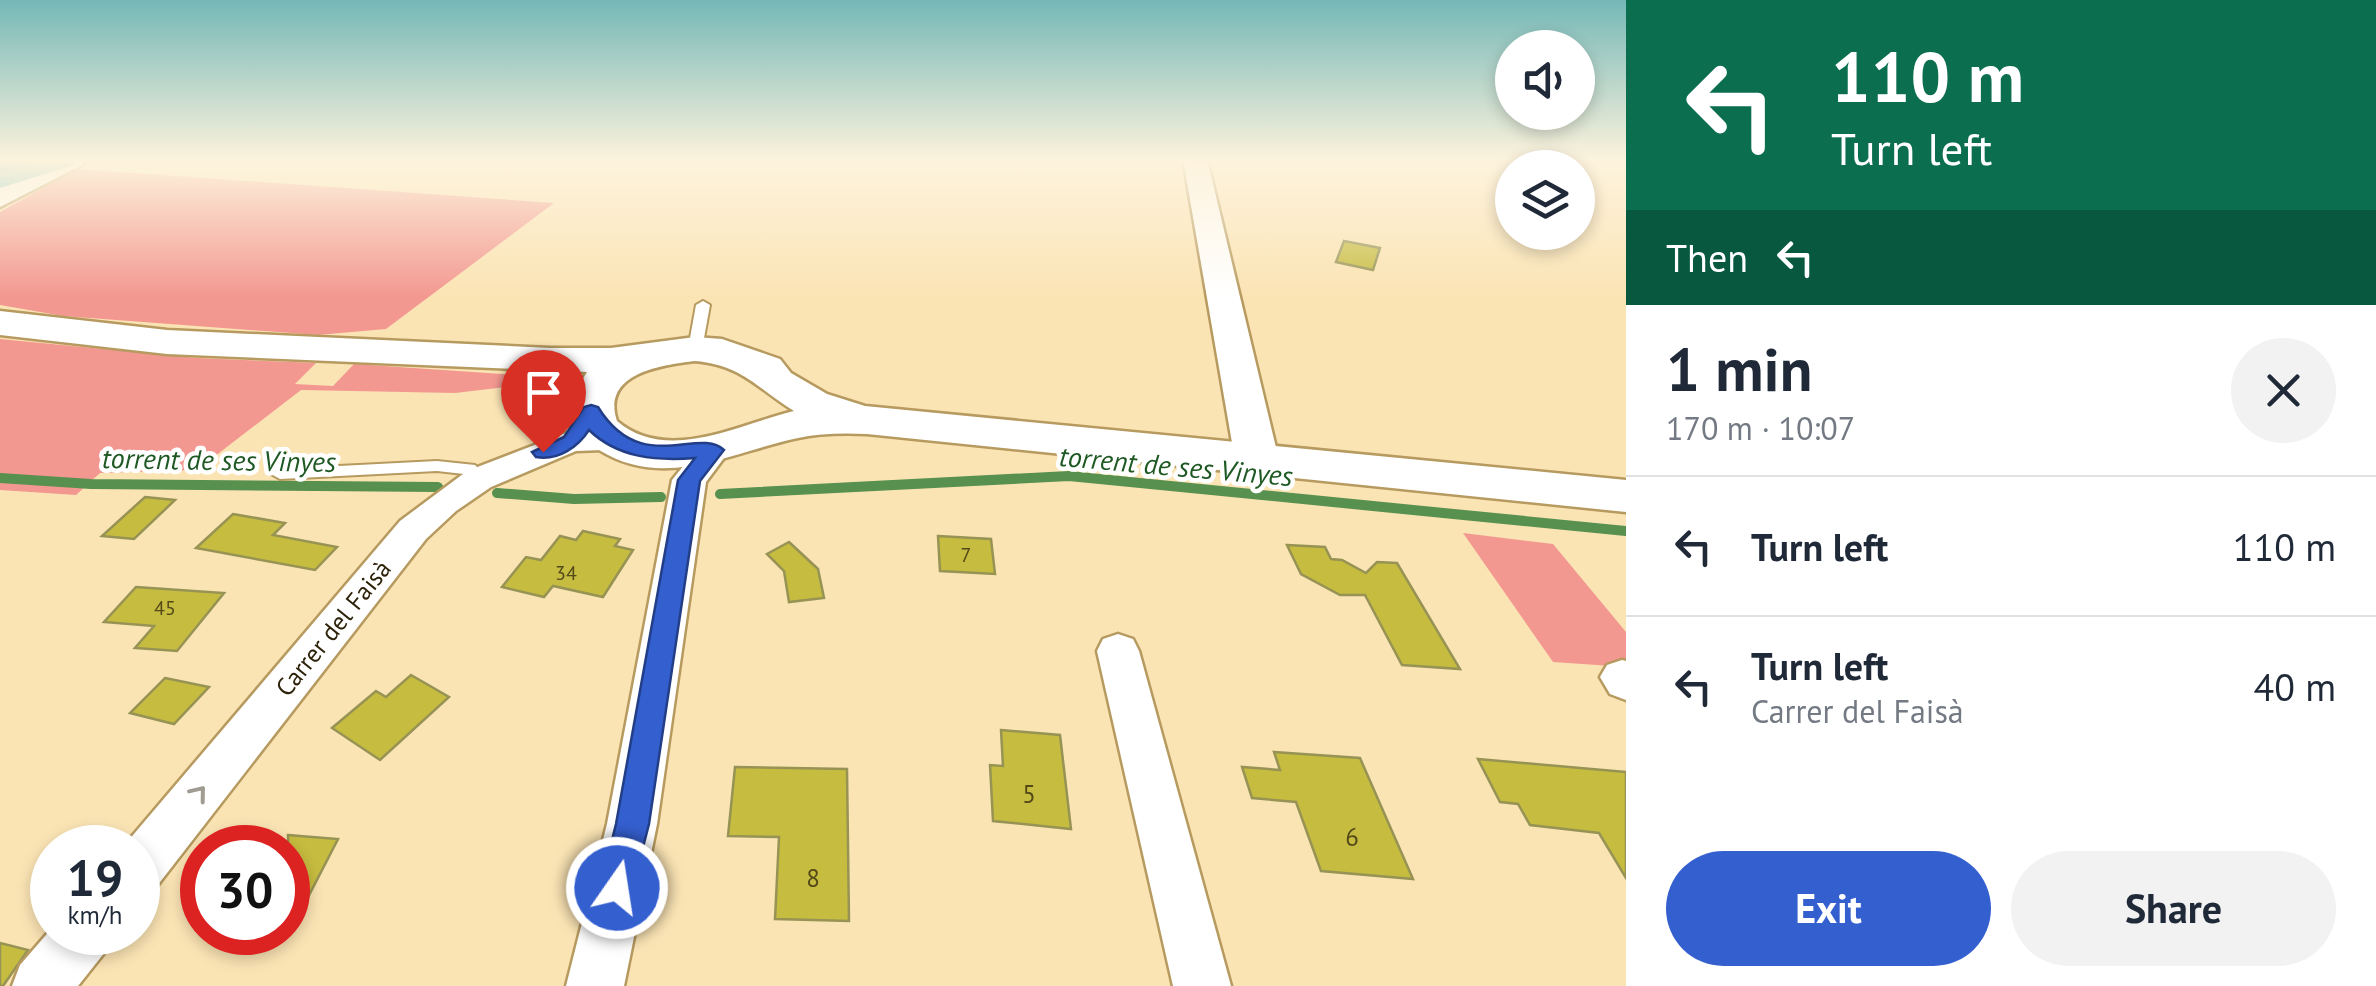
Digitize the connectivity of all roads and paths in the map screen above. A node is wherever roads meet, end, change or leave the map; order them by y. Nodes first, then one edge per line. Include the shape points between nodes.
1 (1204, 205) edge
2 (703, 306) dead end
3 (0, 323) edge
4 (695, 349) junction
5 (641, 358) junction
6 (550, 360) junction
7 (776, 382) junction
8 (868, 420) junction
9 (648, 438) junction
10 (1257, 460) junction
11 (280, 474) dead end
12 (479, 479) junction
13 (1626, 496) edge
14 (1118, 651) dead end
15 (160, 841) edge
16 (67, 955) edge
17 (42, 986) edge
18 (594, 986) edge
19 (1202, 986) edge

1 - 10 street
2 - 4 lane
3 - 6 main road via 167,342
4 - 5 main road
4 - 7 main road via 746,358
5 - 6 main road
5 - 9 main road via 612,373
6 - 9 main road via 572,370
7 - 8 main road via 811,403
7 - 9 main road via 780,399 773,417
8 - 9 main road
8 - 10 main road
9 - 12 street, Carrer del Faisà
9 - 18 street via 632,824
10 - 13 main road
11 - 12 lane via 437,466 469,469
15 -> 12 street, Carrer del Faisà via 413,530
14 - 19 street
16 - 17 street

